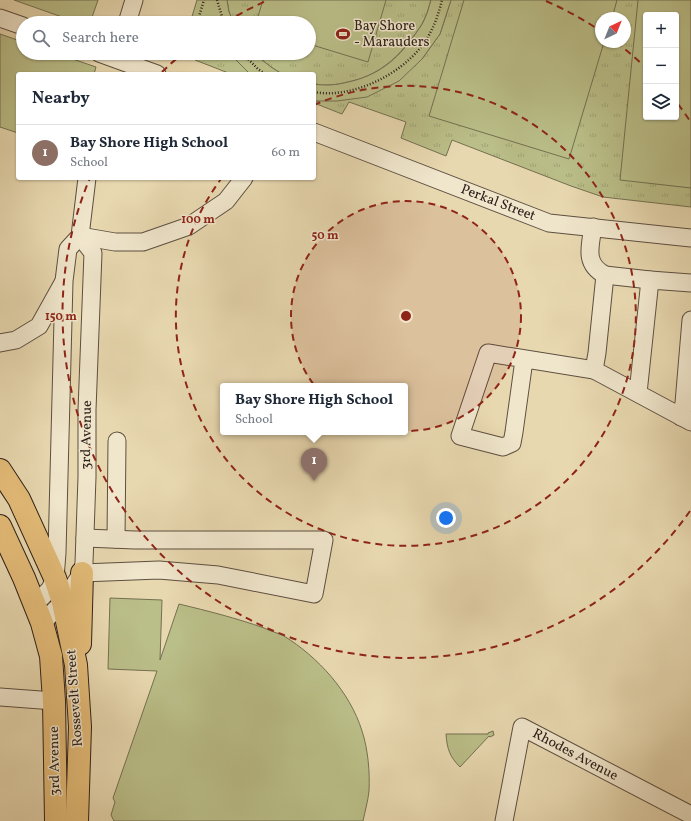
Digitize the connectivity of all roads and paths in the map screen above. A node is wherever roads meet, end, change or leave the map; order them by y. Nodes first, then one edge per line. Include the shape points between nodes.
1 (134, 0) edge
2 (204, 0) edge
3 (217, 0) edge
4 (442, 0) edge
5 (129, 16) edge
6 (199, 16) edge
7 (222, 16) edge
8 (0, 18) edge
9 (16, 24) edge
10 (249, 60) edge
11 (115, 62) edge
12 (150, 72) edge
13 (262, 72) edge
14 (316, 92) edge
15 (316, 133) edge
16 (87, 180) edge
17 (242, 180) edge
18 (593, 227) junction
19 (80, 236) junction
20 (691, 238) edge
21 (605, 275) junction
22 (650, 280) junction
23 (64, 281) junction
24 (691, 283) edge
25 (691, 320) edge
26 (0, 342) edge
27 (524, 360) junction
28 (594, 370) junction
29 (638, 393) junction
30 (686, 420) edge
31 (117, 441) dead end
32 (87, 448) junction
33 (59, 449) junction
34 (0, 470) edge
35 (0, 526) edge
36 (85, 538) junction
37 (116, 539) junction
38 (82, 573) junction
39 (55, 578) junction
40 (63, 602) junction
41 (38, 614) junction
42 (76, 665) junction
43 (0, 697) edge
44 (54, 701) junction
45 (691, 815) edge
46 (56, 821) edge
47 (77, 821) edge
48 (504, 821) edge

1 - 5 street
2 - 6 path
3 - 7 path
4 - 14 path via 437,20 422,47 392,73 355,89
8 - 9 street
10 - 13 path
11 - 12 street
15 - 18 street, Perkal Street via 549,223
16 - 19 street
17 - 19 street via 226,201 189,226 143,242 115,242
18 - 20 street, Perkal Street
18 - 21 street via 591,259 598,271
19 - 23 street, 3rd Avenue via 68,249
19 - 32 street, 3rd Avenue via 93,253
21 - 22 street
21 - 28 street
22 - 24 street
22 - 29 street
23 - 26 street via 39,326 16,340
23 - 33 street, 3rd Avenue
25 - 30 street via 684,403
27 - 27 street via 488,353 460,436 503,447 512,443
27 - 28 street
28 - 29 street
29 - 30 street
31 - 37 street
32 - 33 street
32 - 36 street, 3rd Avenue
33 - 39 street, 3rd Avenue
34 - 39 main road, Rossevelt Street via 19,499
35 - 41 main road, 3rd Avenue
36 - 37 street
36 - 38 street, 3rd Avenue
37 - 38 street via 324,540 314,594 210,574 159,570
38 - 40 street, 3rd Avenue
38 - 42 main road via 80,651
39 - 40 main road, Rossevelt Street
39 - 41 street, 3rd Avenue
40 - 41 street, 3rd Avenue
40 - 42 main road, Rossevelt Street
41 - 44 main road, 3rd Avenue via 51,656
42 - 47 main road, Rossevelt Street via 80,727
43 - 44 street
44 - 46 main road, 3rd Avenue
45 - 48 street, Rhodes Avenue via 522,727

